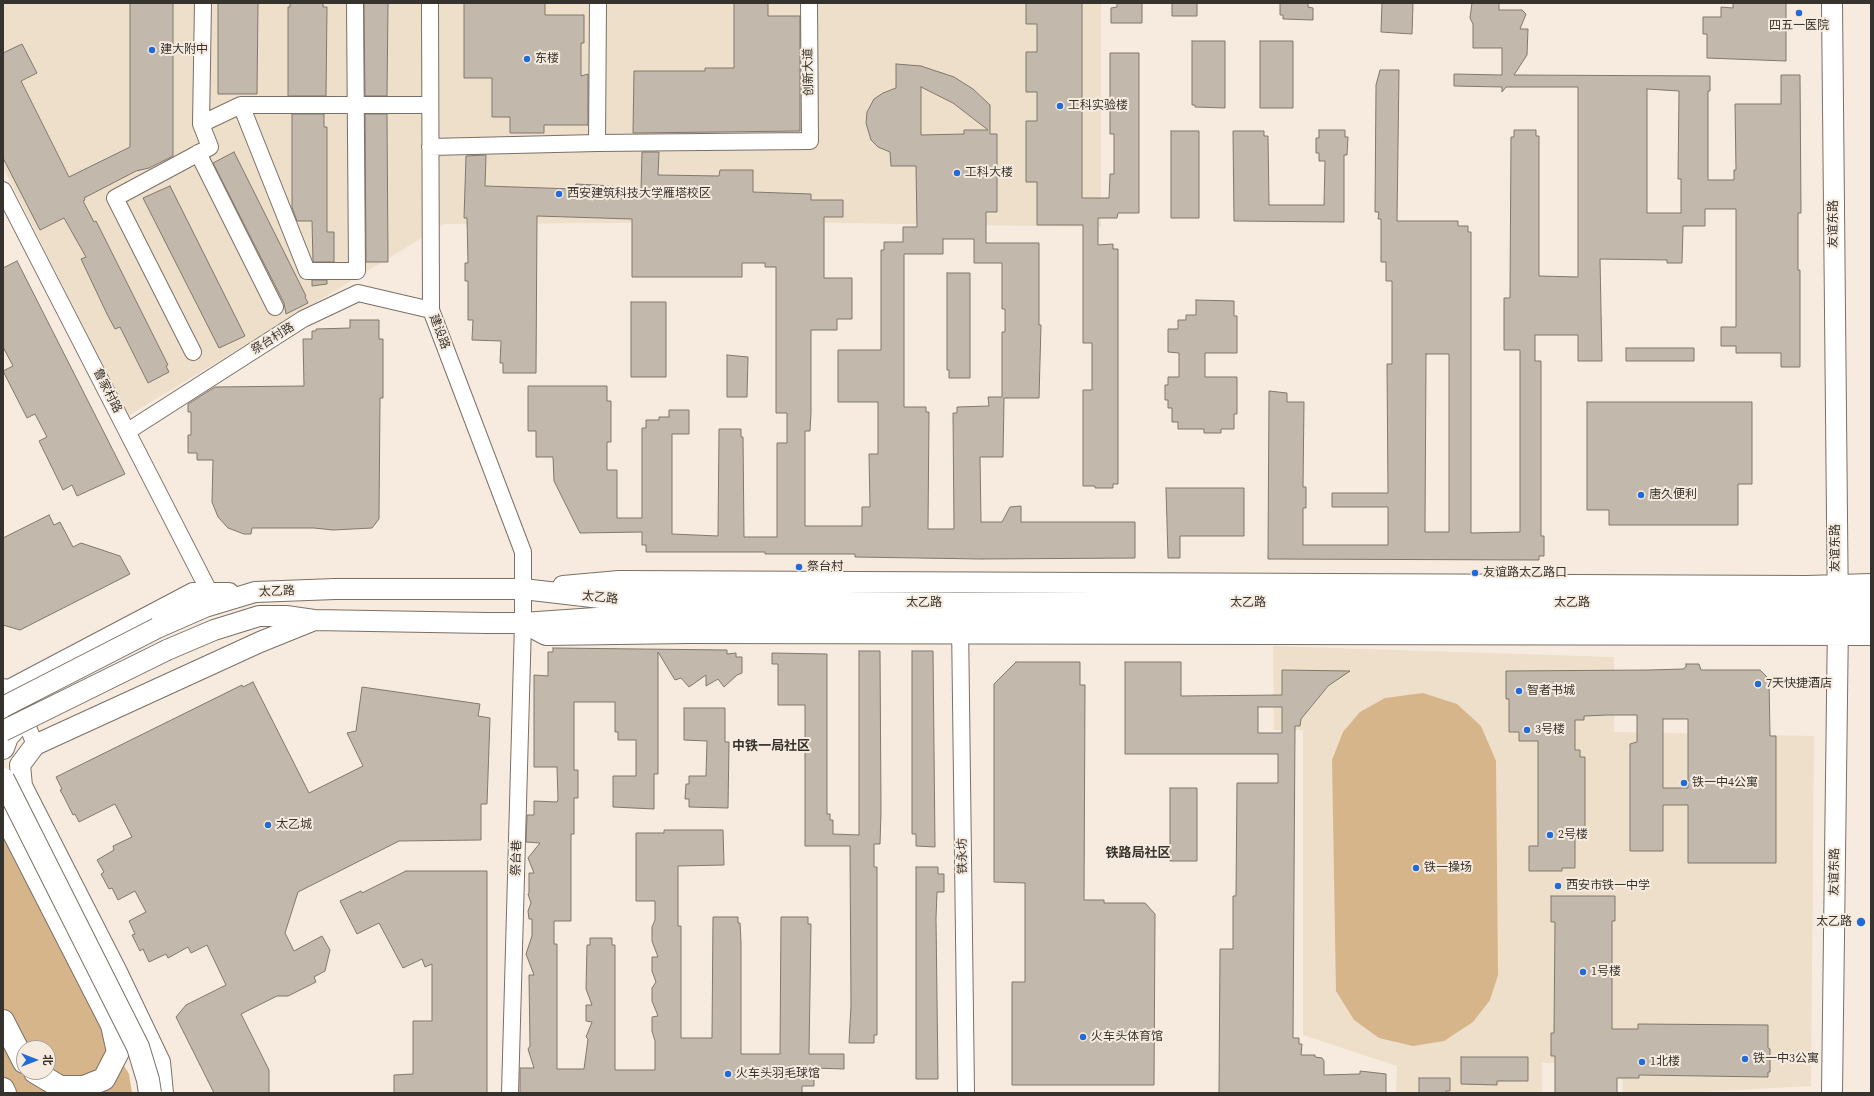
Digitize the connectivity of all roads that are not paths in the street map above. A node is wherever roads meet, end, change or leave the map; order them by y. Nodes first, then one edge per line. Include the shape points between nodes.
1 (203, 3) edge
2 (355, 3) edge
3 (430, 3) edge
4 (598, 3) edge
5 (809, 3) edge
6 (1832, 3) edge
7 (241, 105) junction
8 (356, 105) junction
9 (430, 105) junction
10 (201, 124) junction
11 (598, 143) junction
12 (430, 147) junction
13 (198, 153) junction
14 (3, 190) edge
15 (276, 307) dead end
16 (430, 310) junction
17 (193, 352) dead end
18 (128, 431) junction
19 (1871, 584) edge
20 (523, 589) junction
21 (256, 592) junction
22 (210, 593) junction
23 (1871, 602) edge
24 (1837, 611) junction
25 (314, 620) junction
26 (1871, 620) edge
27 (523, 622) junction
28 (960, 626) junction
29 (1871, 634) edge
30 (5, 699) edge
31 (12, 726) edge
32 (35, 745) junction
33 (3, 748) edge
34 (13, 782) edge
35 (3, 796) edge
36 (3, 812) edge
37 (3, 1021) edge
38 (16, 1046) edge
39 (33, 1080) edge
40 (48, 1080) edge
41 (3, 1089) edge
42 (5, 1093) edge
43 (39, 1093) edge
44 (150, 1093) edge
45 (163, 1093) edge
46 (510, 1093) edge
47 (966, 1093) edge
48 (1832, 1093) edge

1 - 10 street
2 - 8 street
3 - 9 street, 建设路
4 - 11 street
5 - 11 street, 创新大道 via 810,142
6 - 24 main road, 友谊东路
7 - 8 street
7 - 8 street via 307,271 357,271
7 - 10 street
8 - 9 street
9 - 12 street, 建设路
10 - 13 street via 210,147
11 - 12 street
12 - 16 street, 建设路
13 - 15 street
13 - 17 street via 115,198
14 - 18 street, 鲁家村路
16 - 18 street, 祭台村路 via 358,292 303,319
16 - 20 street, 建设路 via 523,552
18 - 22 street, 鲁家村路
19 - 24 main road
20 - 21 main road, 太乙路 via 335,589
20 - 24 main road, 太乙路 via 619,580
20 - 27 street, 建设路
21 - 22 main road
21 - 30 main road, 太乙路, bridge via 205,606
22 - 30 main road via 192,593
23 - 24 main road, 太乙路
24 - 26 main road, 太乙路
24 - 28 main road, 太乙路
24 - 29 main road
24 - 48 main road, 友谊东路
25 - 27 main road, 太乙路
25 - 31 main road, 太乙路, bridge via 259,616 214,630
25 - 32 main road via 260,642
27 - 28 main road, 太乙路 via 610,617
27 - 46 street, 祭台巷
28 - 47 street, 铁永坊
30 - 32 street via 24,717
31 - 33 highway
32 - 34 main road via 20,764
34 - 35 street
34 - 44 highway, bridge via 138,1048
34 - 45 main road via 117,972 160,1062
36 - 40 highway via 112,1025 118,1052 104,1079 84,1087 60,1087
37 - 38 highway
39 - 43 highway
41 - 42 highway

